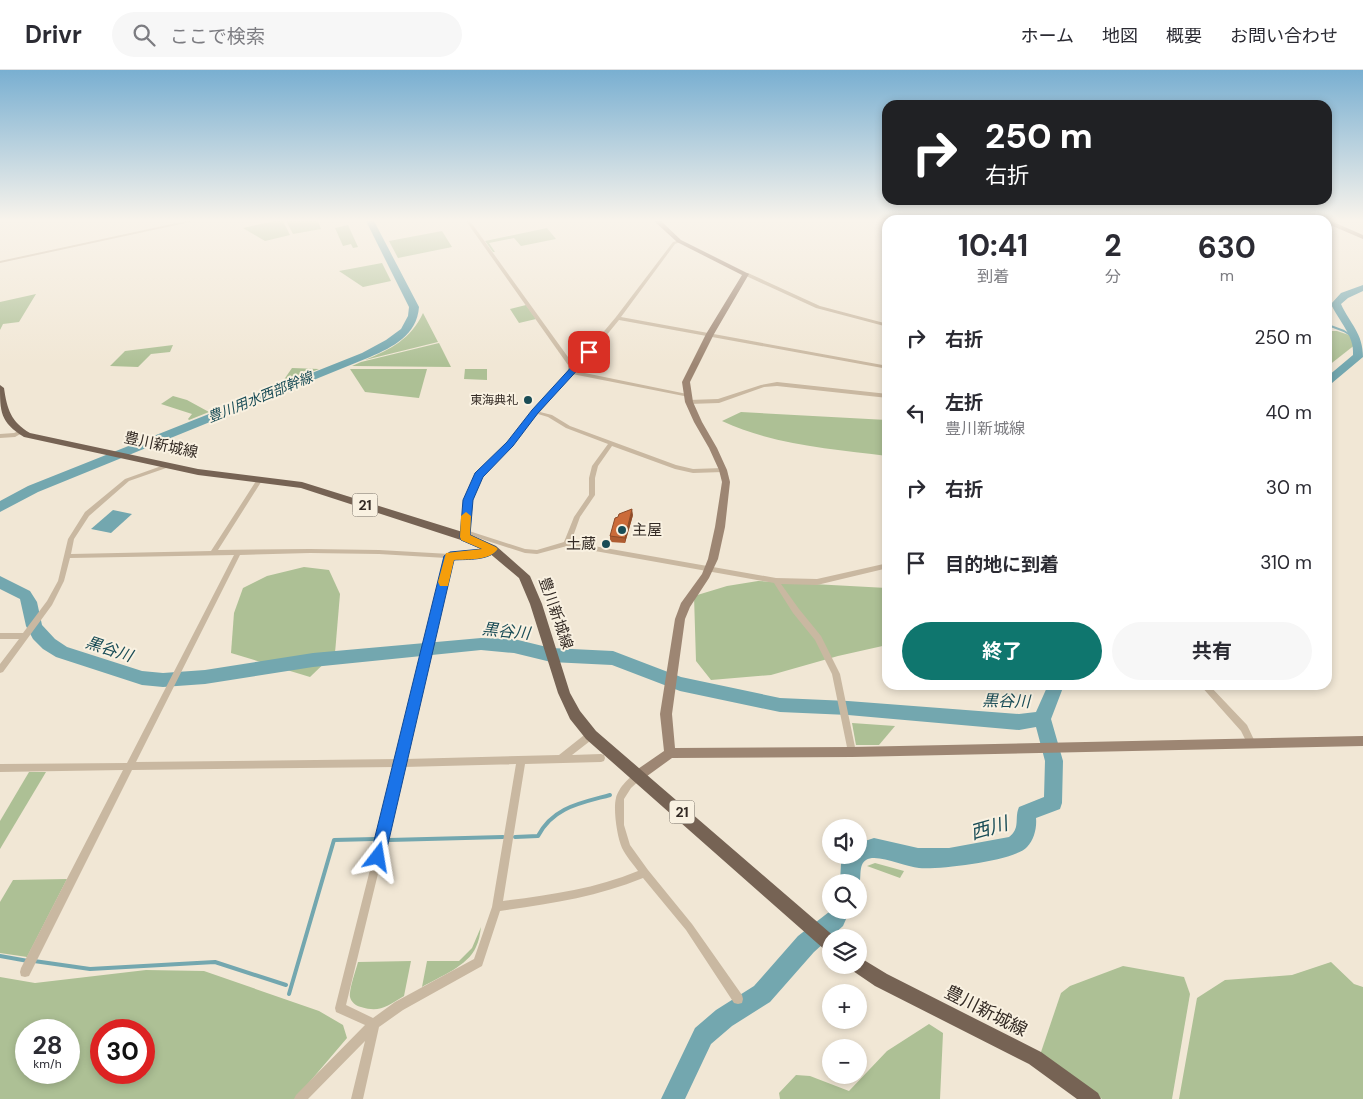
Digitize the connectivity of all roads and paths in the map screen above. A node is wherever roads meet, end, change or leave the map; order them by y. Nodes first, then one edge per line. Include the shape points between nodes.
1 (502, 269) edge
2 (655, 269) edge
3 (736, 269) edge
4 (746, 274) junction
5 (618, 318) junction
6 (882, 324) edge
7 (710, 334) junction
8 (882, 367) edge
9 (571, 372) junction
10 (0, 388) edge
11 (882, 395) edge
12 (688, 399) junction
13 (535, 412) junction
14 (18, 433) junction
15 (0, 436) edge
16 (0, 440) edge
17 (611, 443) junction
18 (166, 466) junction
19 (723, 470) junction
20 (260, 479) junction
21 (466, 535) junction
22 (567, 544) junction
23 (492, 549) junction
24 (213, 553) junction
25 (238, 553) junction
26 (68, 556) junction
27 (450, 556) junction
28 (882, 566) edge
29 (709, 570) junction
30 (776, 582) junction
31 (0, 636) edge
32 (24, 636) junction
33 (0, 670) edge
34 (1209, 690) edge
35 (591, 735) junction
36 (1363, 741) edge
37 (1252, 744) junction
38 (852, 752) junction
39 (670, 753) junction
40 (601, 758) dead end
41 (562, 759) junction
42 (521, 760) junction
43 (401, 763) junction
44 (129, 766) junction
45 (0, 768) edge
46 (640, 775) junction
47 (645, 873) junction
48 (497, 907) junction
49 (822, 936) edge
50 (867, 970) edge
51 (25, 972) dead end
52 (738, 999) dead end
53 (374, 1024) junction
54 (300, 1099) edge
55 (357, 1099) edge
56 (1092, 1099) edge

1 - 9 street via 571,365
2 - 5 street
3 - 4 street
4 - 6 street via 818,308
4 - 7 street
5 - 7 street
5 - 9 street
7 - 8 street
7 - 12 street via 686,382
9 - 12 street
9 - 13 street
10 - 14 main road via 5,415
11 - 12 street via 777,384 719,401
12 - 19 street
13 - 17 street
13 - 21 street via 479,476 468,500
14 - 15 street
14 - 16 street
14 - 18 main road, 豊川新城線 / 21
17 - 19 street via 675,468
17 - 22 street via 595,466 592,495 577,517
18 - 20 main road, 豊川新城線 / 21
18 - 26 street via 127,480 87,514 71,539
19 - 29 street via 726,482 716,549
20 - 21 main road, 豊川新城線 / 21 via 302,485
20 - 24 street
21 - 22 street via 525,551 537,552
21 - 23 main road, 豊川新城線 / 21
22 - 29 street
23 - 27 street via 479,555
23 - 35 main road, 豊川新城線 / 21 via 524,576 564,693 575,715
24 - 25 street
24 - 26 street
25 - 27 street via 379,552
25 - 44 street
26 - 32 street via 50,603
27 - 43 street
28 - 30 street via 817,582
29 - 30 street
29 - 39 street via 685,604 680,619 666,714
30 - 38 street via 818,638 836,674
31 - 32 street
32 - 33 street
34 - 37 street via 1244,728
35 - 41 street
35 - 46 main road, 豊川新城線 / 21
36 - 37 street
37 - 38 street
38 - 39 street
39 - 46 street
40 - 41 street
41 - 42 street
42 - 43 street
42 - 48 street
43 - 44 street
43 - 53 street via 340,1008
44 - 45 street
44 - 51 street
46 - 47 street via 620,798 620,825 626,847
46 - 49 main road, 豊川新城線 / 21
47 - 48 street via 584,894
47 - 52 street via 689,927
48 - 53 street via 478,962 399,1006
50 - 56 main road, 豊川新城線 via 1035,1058
53 - 54 street
53 - 55 street

